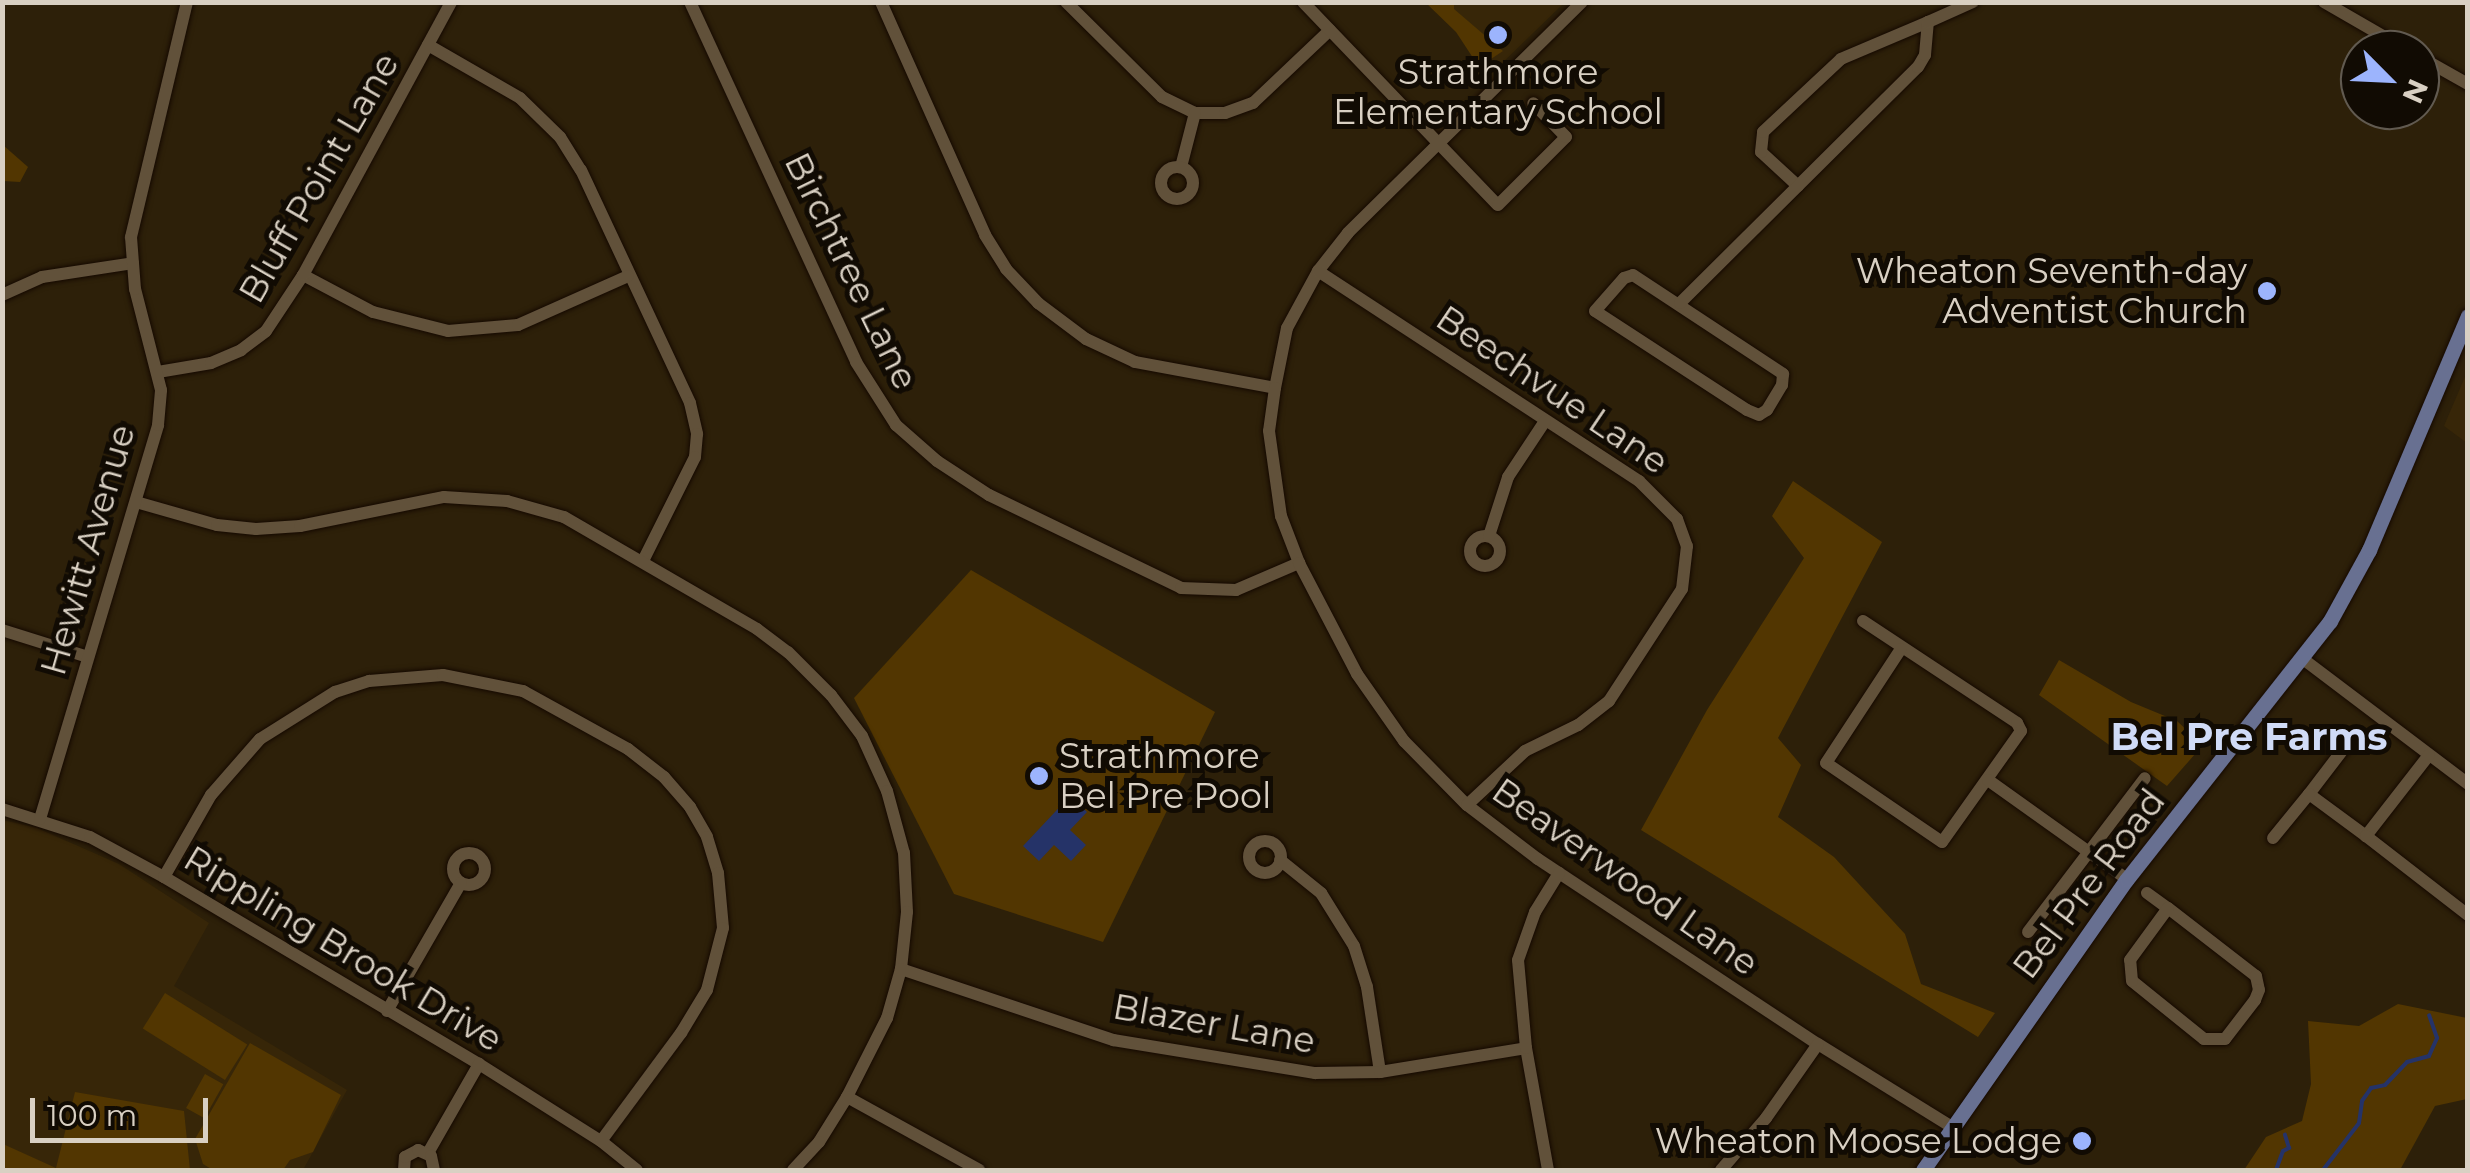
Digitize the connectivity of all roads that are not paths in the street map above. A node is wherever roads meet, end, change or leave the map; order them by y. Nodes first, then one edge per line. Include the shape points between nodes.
1 (187, 2) edge
2 (451, 2) edge
3 (690, 2) edge
4 (880, 2) edge
5 (1066, 2) edge
6 (1304, 2) edge
7 (1582, 2) edge
8 (1973, 2) edge
9 (2324, 2) edge
10 (1928, 22) junction
11 (1330, 30) junction
12 (2372, 30) edge
13 (428, 45) junction
14 (2440, 68) edge
15 (2467, 83) edge
16 (1533, 103) dead end
17 (1194, 113) junction
18 (1438, 142) junction
19 (1181, 167) dead end
20 (1798, 186) junction
21 (134, 263) junction
22 (1318, 271) junction
23 (303, 276) junction
24 (628, 276) junction
25 (2, 295) edge
26 (1680, 303) junction
27 (2468, 316) edge
28 (158, 372) junction
29 (1275, 388) junction
30 (1545, 421) junction
31 (136, 502) junction
32 (1489, 536) dead end
33 (643, 561) junction
34 (1299, 563) junction
35 (1862, 621) dead end
36 (2, 630) edge
37 (1902, 648) junction
38 (88, 657) junction
39 (2303, 659) junction
40 (2348, 743) dead end
41 (2429, 755) junction
42 (2145, 778) dead end
43 (1988, 780) junction
44 (2468, 784) edge
45 (2310, 794) junction
46 (1467, 806) junction
47 (2, 809) edge
48 (40, 819) junction
49 (2366, 836) junction
50 (2274, 838) dead end
51 (2090, 850) junction
52 (1280, 860) dead end
53 (1560, 873) junction
54 (164, 877) junction
55 (2127, 879) junction
56 (461, 883) dead end
57 (2148, 893) dead end
58 (2168, 908) junction
59 (2468, 914) edge
60 (2028, 932) dead end
61 (901, 969) junction
62 (387, 1011) junction
63 (1818, 1044) junction
64 (1526, 1048) junction
65 (478, 1064) junction
66 (1380, 1072) junction
67 (847, 1097) junction
68 (1952, 1126) junction
69 (601, 1141) junction
70 (428, 1152) junction
71 (404, 1170) edge
72 (434, 1170) edge
73 (637, 1170) edge
74 (793, 1170) edge
75 (980, 1170) edge
76 (1548, 1170) edge
77 (1721, 1170) edge
78 (1922, 1170) edge

1 - 21 street, Hewitt Avenue via 136,203
2 - 13 street, Bluff Point Lane
3 - 34 street, Birchtree Lane via 856,362 896,425 990,495 1181,588 1236,590
4 - 29 street via 985,235 1038,304 1086,339 1136,362
5 - 17 street via 1162,97
6 - 11 street
7 - 18 street, Beaverwood Lane
8 - 10 street
9 - 12 street
10 - 20 street via 1918,68
10 - 20 street via 1841,59 1763,132 1762,152
11 - 17 street via 1253,102 1225,113
11 - 18 street
13 - 23 street, Bluff Point Lane
13 - 24 street via 488,75 542,116 580,170
14 - 15 street
16 - 18 street via 1566,137 1498,204
17 - 19 street
18 - 22 street, Beaverwood Lane
20 - 26 street
21 - 25 street via 42,276
21 - 28 street, Hewitt Avenue
22 - 29 street, Beaverwood Lane via 1287,328
22 - 30 street, Beechvue Lane
23 - 24 street via 373,312 448,331 518,325
23 - 28 street, Bluff Point Lane via 266,332 241,350 210,364
24 - 33 street via 690,403 697,434 688,478
26 - 26 street via 1783,374 1768,410 1747,410 1595,311 1633,275
27 - 39 main road, Bel Pre Road via 2363,562
28 - 31 street, Hewitt Avenue via 158,425
29 - 34 street, Beaverwood Lane via 1269,431 1273,482
30 - 32 street via 1508,477
30 - 46 street, Beechvue Lane via 1666,503 1678,519 1688,566 1682,589 1609,701 1525,751
31 - 33 street via 256,529 444,497 507,500 564,517
31 - 38 street, Hewitt Avenue
33 - 61 street via 788,652 862,736 888,791 904,853
34 - 46 street, Beaverwood Lane via 1358,674 1404,741
35 - 37 street
36 - 38 street
37 - 43 street via 2018,723 2021,731
37 - 43 street via 1826,764 1942,842
38 - 48 street, Hewitt Avenue
39 - 41 street
39 - 55 main road, Bel Pre Road
40 - 45 street
41 - 44 street
41 - 49 street
42 - 51 street
43 - 51 street
45 - 49 street
45 - 50 street
46 - 53 street, Beaverwood Lane
47 - 48 street, Rippling Brook Drive
48 - 54 street, Rippling Brook Drive
49 - 59 street
51 - 55 street
51 - 60 street
52 - 66 street via 1321,892 1354,946
53 - 63 street, Beaverwood Lane
53 - 64 street via 1535,912 1518,960
54 - 62 street, Rippling Brook Drive
54 - 69 street via 212,795 260,739 335,692 368,681 443,674 489,682 522,691 612,739 664,777 690,806 718,873 723,928 707,990
55 - 68 main road, Bel Pre Road
56 - 62 street
57 - 58 street
58 - 58 street via 2256,976 2260,990 2226,1038 2204,1039 2132,981 2130,960
61 - 66 street, Blazer Lane via 1113,1040 1316,1073
61 - 67 street via 887,1018
62 - 65 street, Rippling Brook Drive
63 - 68 street, Beaverwood Lane
63 - 77 street
64 - 66 street, Blazer Lane
64 - 76 street
65 - 69 street, Rippling Brook Drive
65 - 70 street
67 - 74 street
67 - 75 street
68 - 78 main road, Bel Pre Road
69 - 73 street, Rippling Brook Drive
70 - 71 street via 409,1154
70 - 72 street

